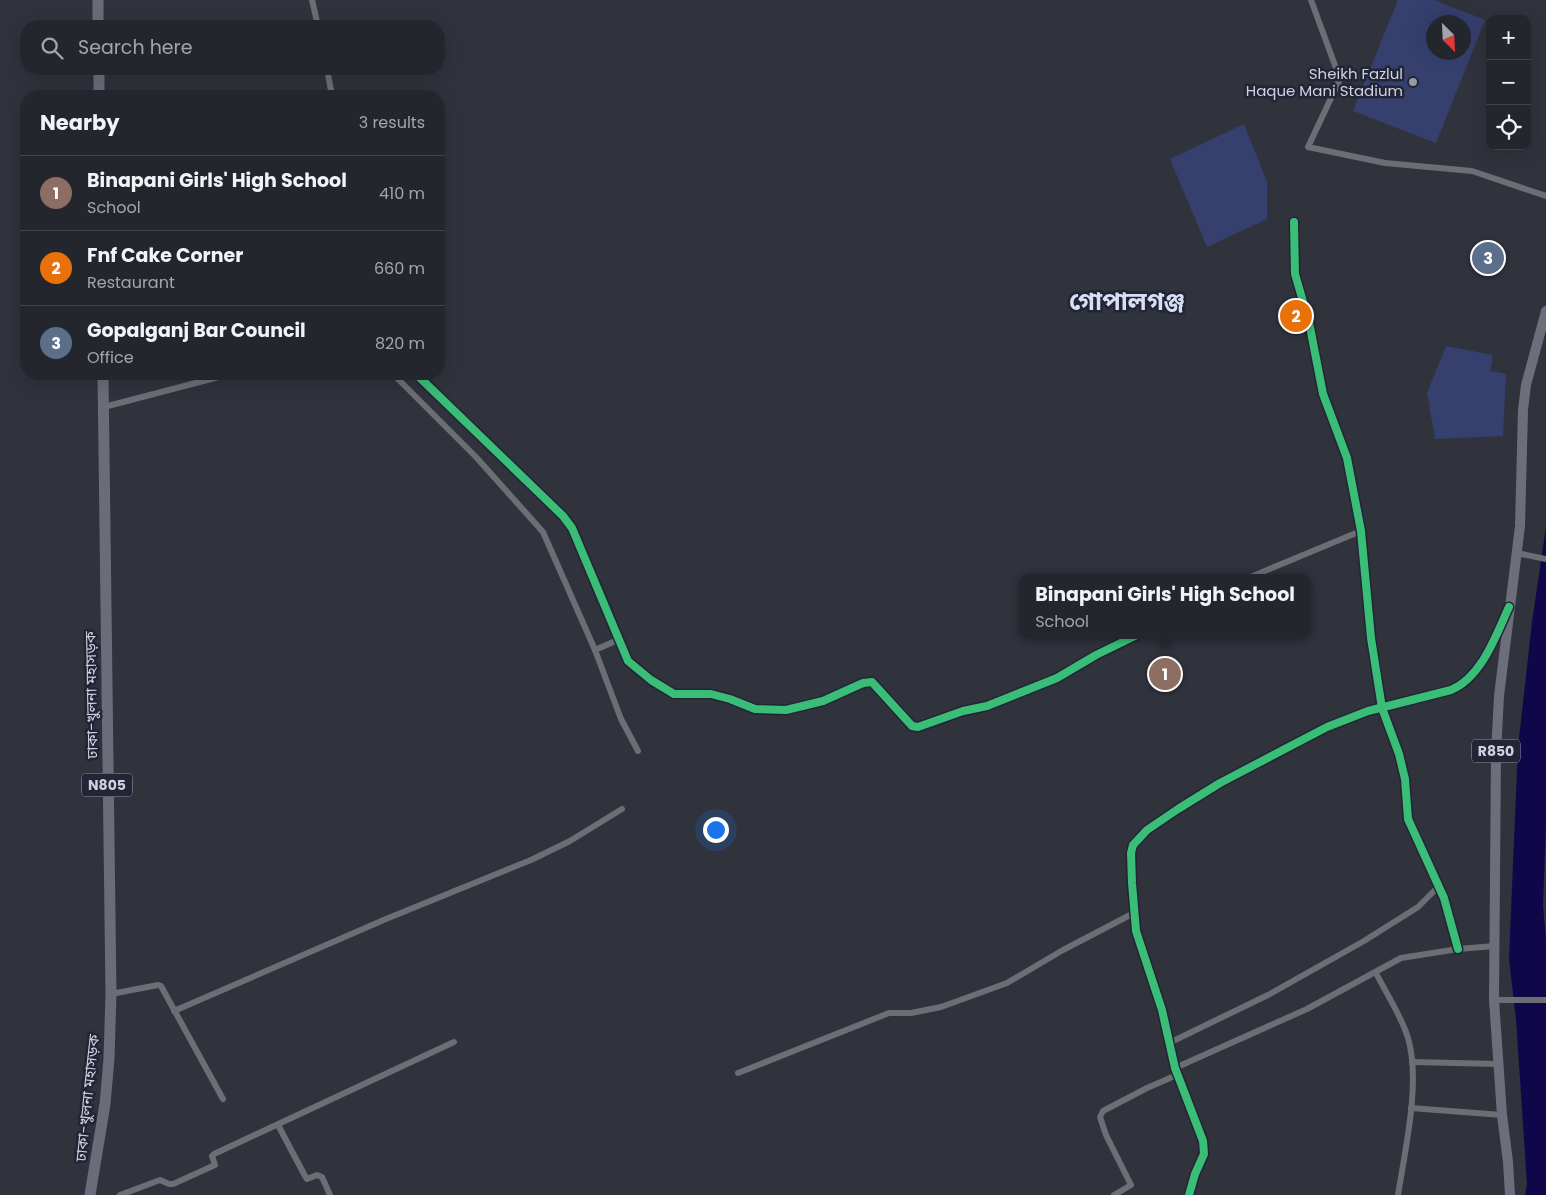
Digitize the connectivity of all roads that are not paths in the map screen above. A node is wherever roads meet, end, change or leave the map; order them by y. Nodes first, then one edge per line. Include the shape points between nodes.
1 (98, 0) edge
2 (312, 0) edge
3 (1311, 0) edge
4 (98, 20) edge
5 (317, 20) edge
6 (99, 75) edge
7 (328, 75) edge
8 (99, 90) edge
9 (331, 90) edge
10 (1546, 196) edge
11 (1294, 222) dead end
12 (1546, 310) edge
13 (1543, 332) edge
14 (103, 380) edge
15 (207, 380) edge
16 (399, 380) edge
17 (422, 380) edge
18 (104, 407) junction
19 (1361, 531) junction
20 (1517, 553) junction
21 (1546, 559) edge
22 (1258, 574) edge
23 (1510, 607) junction
24 (1129, 639) edge
25 (617, 640) junction
26 (597, 649) junction
27 (1382, 708) junction
28 (638, 751) dead end
29 (622, 809) dead end
30 (1438, 887) junction
31 (1134, 913) junction
32 (1494, 946) junction
33 (1458, 950) junction
34 (1376, 972) junction
35 (111, 994) junction
36 (1494, 1000) junction
37 (1546, 1000) edge
38 (174, 1012) junction
39 (454, 1042) dead end
40 (1169, 1042) junction
41 (1412, 1062) junction
42 (1498, 1064) junction
43 (1175, 1068) junction
44 (738, 1073) dead end
45 (1177, 1075) junction
46 (223, 1099) dead end
47 (1411, 1108) junction
48 (1502, 1115) junction
49 (278, 1125) junction
50 (90, 1195) edge
51 (120, 1195) edge
52 (330, 1195) edge
53 (1114, 1195) edge
54 (1189, 1195) edge
55 (1398, 1195) edge
56 (1510, 1195) edge

1 - 4 highway
2 - 5 street
3 - 10 street via 1340,79 1308,147 1385,163 1472,171
6 - 8 highway
7 - 9 street
11 - 19 street via 1295,274 1309,322 1323,394 1347,458
12 - 13 main road, R850
13 - 20 main road, R850 via 1526,385 1523,410
14 - 18 highway, ঢাকা-খুলনা মহাসড়ক / N805
15 - 18 street
16 - 26 street via 476,457 543,532
17 - 25 street via 572,528
18 - 35 highway, ঢাকা-খুলনা মহাসড়ক / N805
19 - 22 street
19 - 27 street via 1371,638
20 - 21 street
20 - 23 main road, R850
23 - 27 street via 1483,660 1460,686
23 - 32 main road, R850 via 1496,753
24 - 25 street via 1057,678 987,706 963,711 918,728 912,726 872,682 786,710 754,708 711,694 674,694 628,661
25 - 26 street
26 - 28 street via 621,718
27 - 30 street via 1405,779 1408,819
27 - 31 street via 1326,727 1286,747 1220,783 1148,830 1133,845 1131,853
29 - 38 street via 531,860 386,919
30 - 33 street
30 - 40 street via 1418,907 1364,941 1270,994
31 - 40 street via 1136,931
31 - 44 street via 1007,983 940,1007 911,1014 889,1013
32 - 33 street
32 - 36 main road, R850
33 - 34 street via 1401,958
34 - 41 street via 1408,1038
34 - 43 street via 1307,1009
35 - 38 street via 162,986
35 - 50 highway, ঢাকা-খুলনা মহাসড়ক / N805 via 105,1104
36 - 37 street
36 - 42 main road, R850
38 - 46 street
39 - 49 street
40 - 43 street
41 - 42 street
41 - 47 street
42 - 48 main road, R850
43 - 45 street
45 - 53 street via 1103,1111 1100,1117 1106,1135 1131,1184
45 - 54 street via 1203,1141 1204,1154
47 - 48 street
47 - 55 street
48 - 56 main road, R850
49 - 51 street via 214,1154 215,1165 173,1184 160,1180
49 - 52 street via 307,1179 317,1175 322,1177

